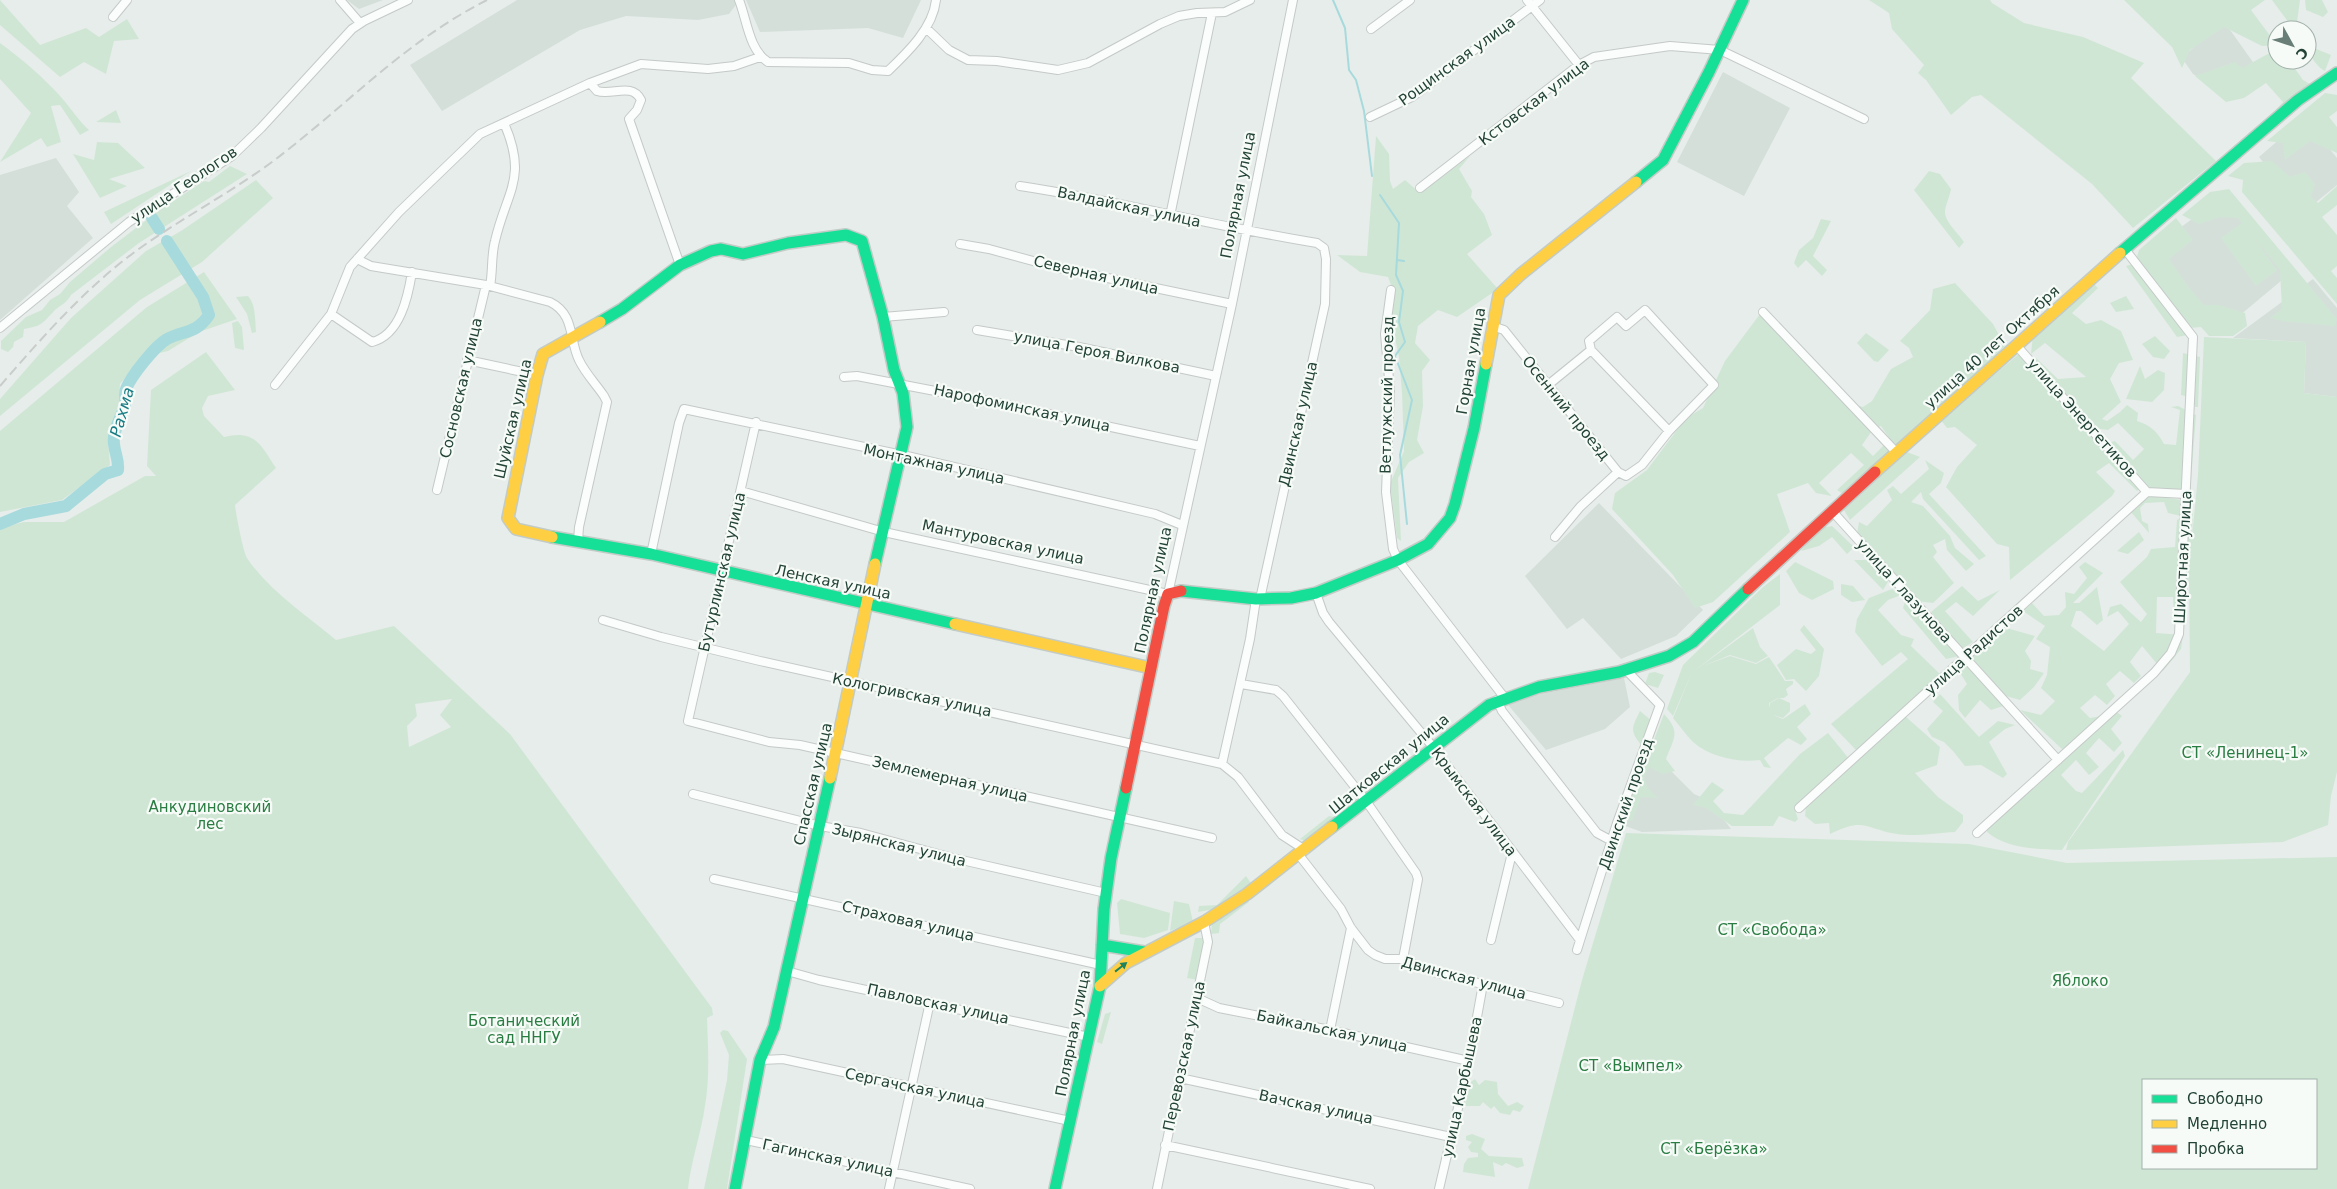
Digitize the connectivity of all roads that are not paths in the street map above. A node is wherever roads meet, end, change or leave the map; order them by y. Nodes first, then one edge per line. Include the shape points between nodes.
1 (127, 0) edge
2 (340, 0) edge
3 (408, 0) edge
4 (739, 0) edge
5 (936, 0) edge
6 (1250, 0) edge
7 (1293, 0) edge
8 (1410, 0) edge
9 (1540, 0) edge
10 (1743, 0) edge
11 (1530, 3) edge
12 (1212, 13) junction
13 (113, 17) dead end
14 (360, 23) junction
15 (926, 28) junction
16 (1371, 29) dead end
17 (1720, 50) junction
18 (760, 57) junction
19 (1580, 65) junction
20 (2336, 76) edge
21 (590, 83) junction
22 (1370, 116) dead end
23 (1864, 119) dead end
24 (504, 123) junction
25 (1020, 186) dead end
26 (1420, 188) dead end
27 (1170, 216) junction
28 (1246, 231) junction
29 (862, 241) joint
30 (960, 244) dead end
31 (1324, 248) joint
32 (2124, 248) junction
33 (357, 259) junction
34 (680, 265) junction
35 (412, 272) junction
36 (488, 286) junction
37 (1390, 290) dead end
38 (1232, 304) junction
39 (944, 312) dead end
40 (1763, 312) dead end
41 (331, 314) junction
42 (884, 317) junction
43 (1492, 326) junction
44 (0, 328) edge
45 (977, 330) dead end
46 (574, 339) junction
47 (2016, 345) junction
48 (1591, 350) junction
49 (466, 360) junction
50 (537, 375) junction
51 (844, 376) dead end
52 (1216, 376) junction
53 (899, 384) junction
54 (275, 385) dead end
55 (1548, 385) junction
56 (756, 422) junction
57 (1669, 431) junction
58 (1200, 446) junction
59 (1897, 453) junction
60 (902, 456) junction
61 (1618, 472) junction
62 (437, 490) dead end
63 (741, 491) junction
64 (2147, 492) junction
65 (2186, 494) junction
66 (1832, 511) junction
67 (511, 524) joint
68 (1182, 525) junction
69 (884, 532) junction
70 (1555, 537) dead end
71 (578, 541) junction
72 (650, 554) junction
73 (1398, 560) junction
74 (722, 571) junction
75 (1316, 592) junction
76 (1168, 594) junction
77 (1258, 599) junction
78 (867, 604) junction
79 (603, 620) dead end
80 (705, 647) junction
81 (1676, 654) joint
82 (1965, 658) junction
83 (1151, 668) junction
84 (1626, 670) junction
85 (852, 681) junction
86 (1241, 684) junction
87 (1500, 699) junction
88 (688, 721) joint
89 (1135, 745) junction
90 (1433, 747) junction
91 (836, 752) junction
92 (2058, 760) junction
93 (1222, 764) junction
94 (693, 794) dead end
95 (1366, 801) junction
96 (1799, 808) dead end
97 (1119, 816) junction
98 (820, 826) junction
99 (1977, 832) dead end
100 (1212, 838) dead end
101 (1612, 842) junction
102 (1302, 853) junction
103 (1512, 853) junction
104 (714, 878) dead end
105 (1106, 893) junction
106 (802, 897) junction
107 (1204, 922) junction
108 (1351, 928) junction
109 (1491, 940) dead end
110 (1580, 940) junction
111 (1102, 945) junction
112 (1577, 950) dead end
113 (1144, 952) junction
114 (1403, 959) junction
115 (1101, 965) junction
116 (787, 970) junction
117 (1483, 984) junction
118 (1100, 986) junction
119 (1197, 998) junction
120 (930, 1002) junction
121 (1559, 1003) dead end
122 (1330, 1030) junction
123 (1089, 1037) junction
124 (760, 1060) junction
125 (1469, 1061) junction
126 (1180, 1078) junction
127 (911, 1088) junction
128 (1070, 1121) junction
129 (1451, 1136) junction
130 (746, 1140) junction
131 (1165, 1145) junction
132 (893, 1172) junction
133 (735, 1189) edge
134 (889, 1189) edge
135 (970, 1189) edge
136 (1055, 1189) edge
137 (1157, 1189) edge
138 (1370, 1189) edge
139 (1439, 1189) edge

1 - 13 street
2 - 14 street
3 - 14 street, улица Геологов
4 - 18 street
5 - 15 street via 934,15
6 - 12 street via 1225,12
7 - 28 street, Полярная улица
8 - 16 street
9 - 11 street, Рощинская улица
10 - 17 street, Горная улица
11 - 19 street
11 - 22 street, Рощинская улица via 1412,97
12 - 15 street via 1197,13 1160,24 1104,56 1076,67 1047,70 997,61 968,60 949,50
12 - 27 street
14 - 44 street, улица Геологов via 232,156 129,222
15 - 18 street via 888,71 849,63 768,62
17 - 19 street, Кстовская улица via 1670,46 1594,57
17 - 23 street
17 - 43 street, Горная улица via 1663,160 1504,289 1496,304
18 - 21 street via 734,66 708,69 640,64
19 - 26 street, Кстовская улица
20 - 32 street, улица 40 лет Октября via 2298,100
21 - 24 street
21 - 34 street via 596,91 628,90 639,95 641,100 637,110 629,119
24 - 33 street via 480,134 399,212
24 - 36 street, Сосновская улица via 514,150 516,173 492,250
25 - 27 street, Валдайская улица via 1138,207
27 - 28 street, Валдайская улица
28 - 31 street, Валдайская улица via 1317,243
28 - 38 street, Полярная улица
29 - 34 street, Шуйская улица via 846,235 743,254 722,249
29 - 42 street, Спасская улица
30 - 38 street, Северная улица
31 - 77 street, Двинская улица via 1325,304
32 - 47 street, улица 40 лет Октября
32 - 65 street, Широтная улица via 2193,337
33 - 35 street via 371,266
33 - 41 street via 350,267
34 - 46 street, Шуйская улица via 622,309
35 - 36 street
35 - 41 street via 407,301 388,335 382,339 372,342
36 - 46 street via 559,306
36 - 49 street, Сосновская улица
37 - 73 street, Ветлужский проезд via 1385,334 1390,390 1386,492 1393,549
38 - 52 street, Полярная улица
39 - 42 street
40 - 59 street
41 - 54 street
42 - 53 street, Спасская улица
43 - 55 street, Осенний проезд via 1504,330
43 - 73 street, Горная улица via 1474,428 1450,518 1428,544
45 - 52 street, улица Героя Вилкова via 1079,347
46 - 50 street, Шуйская улица via 543,354
46 - 71 street via 579,361 607,402
47 - 59 street, улица 40 лет Октября
47 - 64 street, улица Энергетиков
48 - 55 street
48 - 57 street
48 - 57 street via 1589,342 1617,317 1626,326 1645,310 1714,385
49 - 50 street
49 - 62 street, Сосновская улица
50 - 67 street, Шуйская улица via 509,511
51 - 53 street, Нарофоминская улица
52 - 58 street, Полярная улица
53 - 58 street, Нарофоминская улица
53 - 60 street, Спасская улица via 907,427
55 - 61 street, Осенний проезд
56 - 60 street, Монтажная улица
56 - 63 street, Бутурлинская улица
56 - 72 street, Монтажная улица via 684,409
57 - 61 street via 1642,465 1626,476
58 - 68 street, Полярная улица
59 - 66 street, улица 40 лет Октября
60 - 68 street, Монтажная улица via 1155,514
60 - 69 street, Спасская улица
61 - 70 street, Осенний проезд via 1580,507
63 - 69 street, Мантуровская улица
63 - 74 street, Бутурлинская улица
64 - 65 street
64 - 82 street, улица Радистов
65 - 92 street, Широтная улица via 2179,634 2171,653 2154,673
66 - 81 street, улица 40 лет Октября via 1693,642
66 - 82 street, улица Глазунова
67 - 71 street, Ленская улица via 524,532
68 - 76 street, Полярная улица
69 - 76 street, Мантуровская улица
69 - 78 street, Спасская улица
71 - 72 street, Ленская улица
72 - 74 street, Ленская улица
73 - 75 street, Горная улица
73 - 87 street
74 - 78 street, Ленская улица
74 - 80 street, Бутурлинская улица
75 - 77 street, Горная улица via 1291,598
75 - 90 street, Крымская улица via 1320,608 1329,622
76 - 77 street, Мантуровская улица via 1185,590
76 - 83 street, Полярная улица
77 - 86 street, Двинская улица
78 - 83 street, Ленская улица
78 - 85 street, Спасская улица
79 - 80 street, Кологривская улица
80 - 85 street, Кологривская улица
80 - 88 street, Бутурлинская улица
81 - 84 street, Шатковская улица
82 - 92 street, улица Глазунова
82 - 96 street, улица Радистов
83 - 89 street, Полярная улица
84 - 87 street, Шатковская улица via 1520,691
84 - 101 street, Двинский проезд via 1660,705
85 - 89 street, Кологривская улица
85 - 91 street, Спасская улица
86 - 93 street, Двинская улица
86 - 95 street via 1276,690 1284,696
87 - 90 street, Шатковская улица via 1476,713
87 - 101 street via 1502,711 1597,833
88 - 91 street, Землемерная улица via 769,742
89 - 93 street, Кологривская улица
89 - 97 street, Полярная улица
90 - 95 street, Шатковская улица
90 - 103 street, Крымская улица
91 - 97 street, Землемерная улица
91 - 98 street, Спасская улица
92 - 99 street, Широтная улица
93 - 102 street, Двинская улица via 1238,776 1282,835
94 - 98 street, Зырянская улица
95 - 102 street, Шатковская улица
95 - 114 street via 1418,879
97 - 100 street, Землемерная улица
97 - 105 street, Полярная улица
98 - 105 street, Зырянская улица via 860,832 953,858
98 - 106 street, Спасская улица
101 - 110 street, Двинский проезд
102 - 107 street, Шатковская улица
102 - 108 street, Двинская улица
103 - 109 street
103 - 110 street, Крымская улица
104 - 106 street, Страховая улица
105 - 111 street, Полярная улица
106 - 115 street, Страховая улица
106 - 116 street, Спасская улица
107 - 113 street, Шатковская улица
107 - 119 street, Перевозская улица via 1208,942
108 - 114 street, Двинская улица via 1375,955 1385,959
108 - 122 street
110 - 112 street, Двинский проезд
111 - 113 street
111 - 115 street, Полярная улица
118 -> 113 street via 1120,967
114 - 117 street, Двинская улица via 1433,972
115 - 118 street, Полярная улица
116 - 120 street, Павловская улица via 819,980
116 - 124 street, Спасская улица via 774,1027
117 - 121 street, Двинская улица
117 - 125 street, улица Карбышева
118 - 123 street, Полярная улица
119 - 122 street, Байкальская улица via 1219,1008
119 - 126 street, Перевозская улица
120 - 123 street, Павловская улица
120 - 127 street
122 - 125 street, Байкальская улица
123 - 128 street, Полярная улица
124 - 127 street, Сергачская улица via 784,1059
124 - 130 street, Спасская улица
125 - 129 street, улица Карбышева
126 - 129 street, Вачская улица
126 - 131 street, Перевозская улица
127 - 128 street, Сергачская улица
127 - 132 street
128 - 136 street, Полярная улица
129 - 139 street, улица Карбышева
130 - 132 street, Гагинская улица
130 - 133 street, Спасская улица
131 - 137 street, Перевозская улица
131 - 138 street
132 - 134 street
132 - 135 street, Гагинская улица

